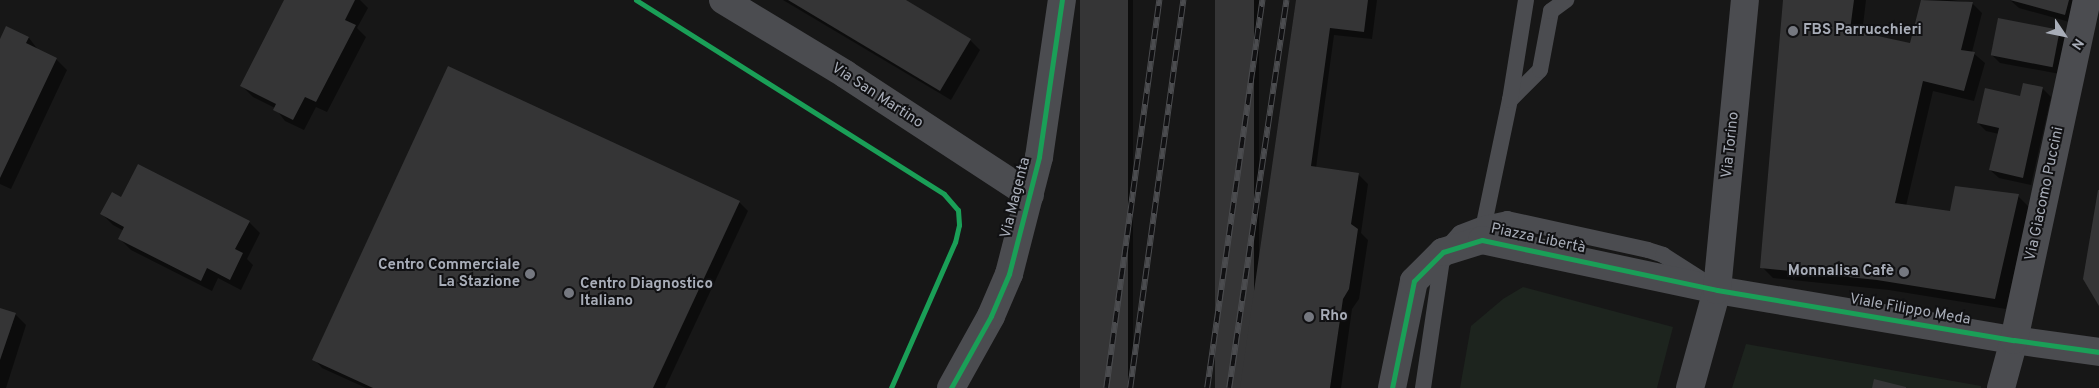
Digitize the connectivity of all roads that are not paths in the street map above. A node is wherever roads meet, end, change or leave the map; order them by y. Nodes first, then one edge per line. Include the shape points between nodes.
1 (723, 0) edge
2 (1062, 0) edge
3 (1526, 0) edge
4 (1566, 0) edge
5 (1745, 0) edge
6 (2087, 0) edge
7 (1510, 100) junction
8 (1030, 195) junction
9 (1484, 224) junction
10 (1443, 252) junction
11 (1717, 290) junction
12 (2014, 340) junction
13 (2099, 352) edge
14 (951, 388) edge
15 (1392, 388) edge
16 (1423, 388) edge
17 (1690, 388) edge
18 (2001, 388) edge

1 - 8 street, Via San Martino via 845,74
2 - 8 street, Via Magenta via 1047,108
3 - 7 lane
4 - 7 lane via 1551,11 1540,70
5 - 11 street, Via Torino
6 - 12 street, Via Giacomo Puccini
7 - 9 lane
8 - 14 street, Via Magenta via 1009,274 991,316
9 - 10 lane via 1460,233
9 - 11 lane via 1507,219 1648,250
10 - 11 street, Piazza Libertà via 1482,240
10 - 15 street, Piazza Libertà via 1414,281
10 - 16 lane
11 - 12 street, Viale Filippo Meda
11 - 17 street
12 - 13 street, Viale Filippo Meda
12 - 18 street, Via Giacomo Puccini

